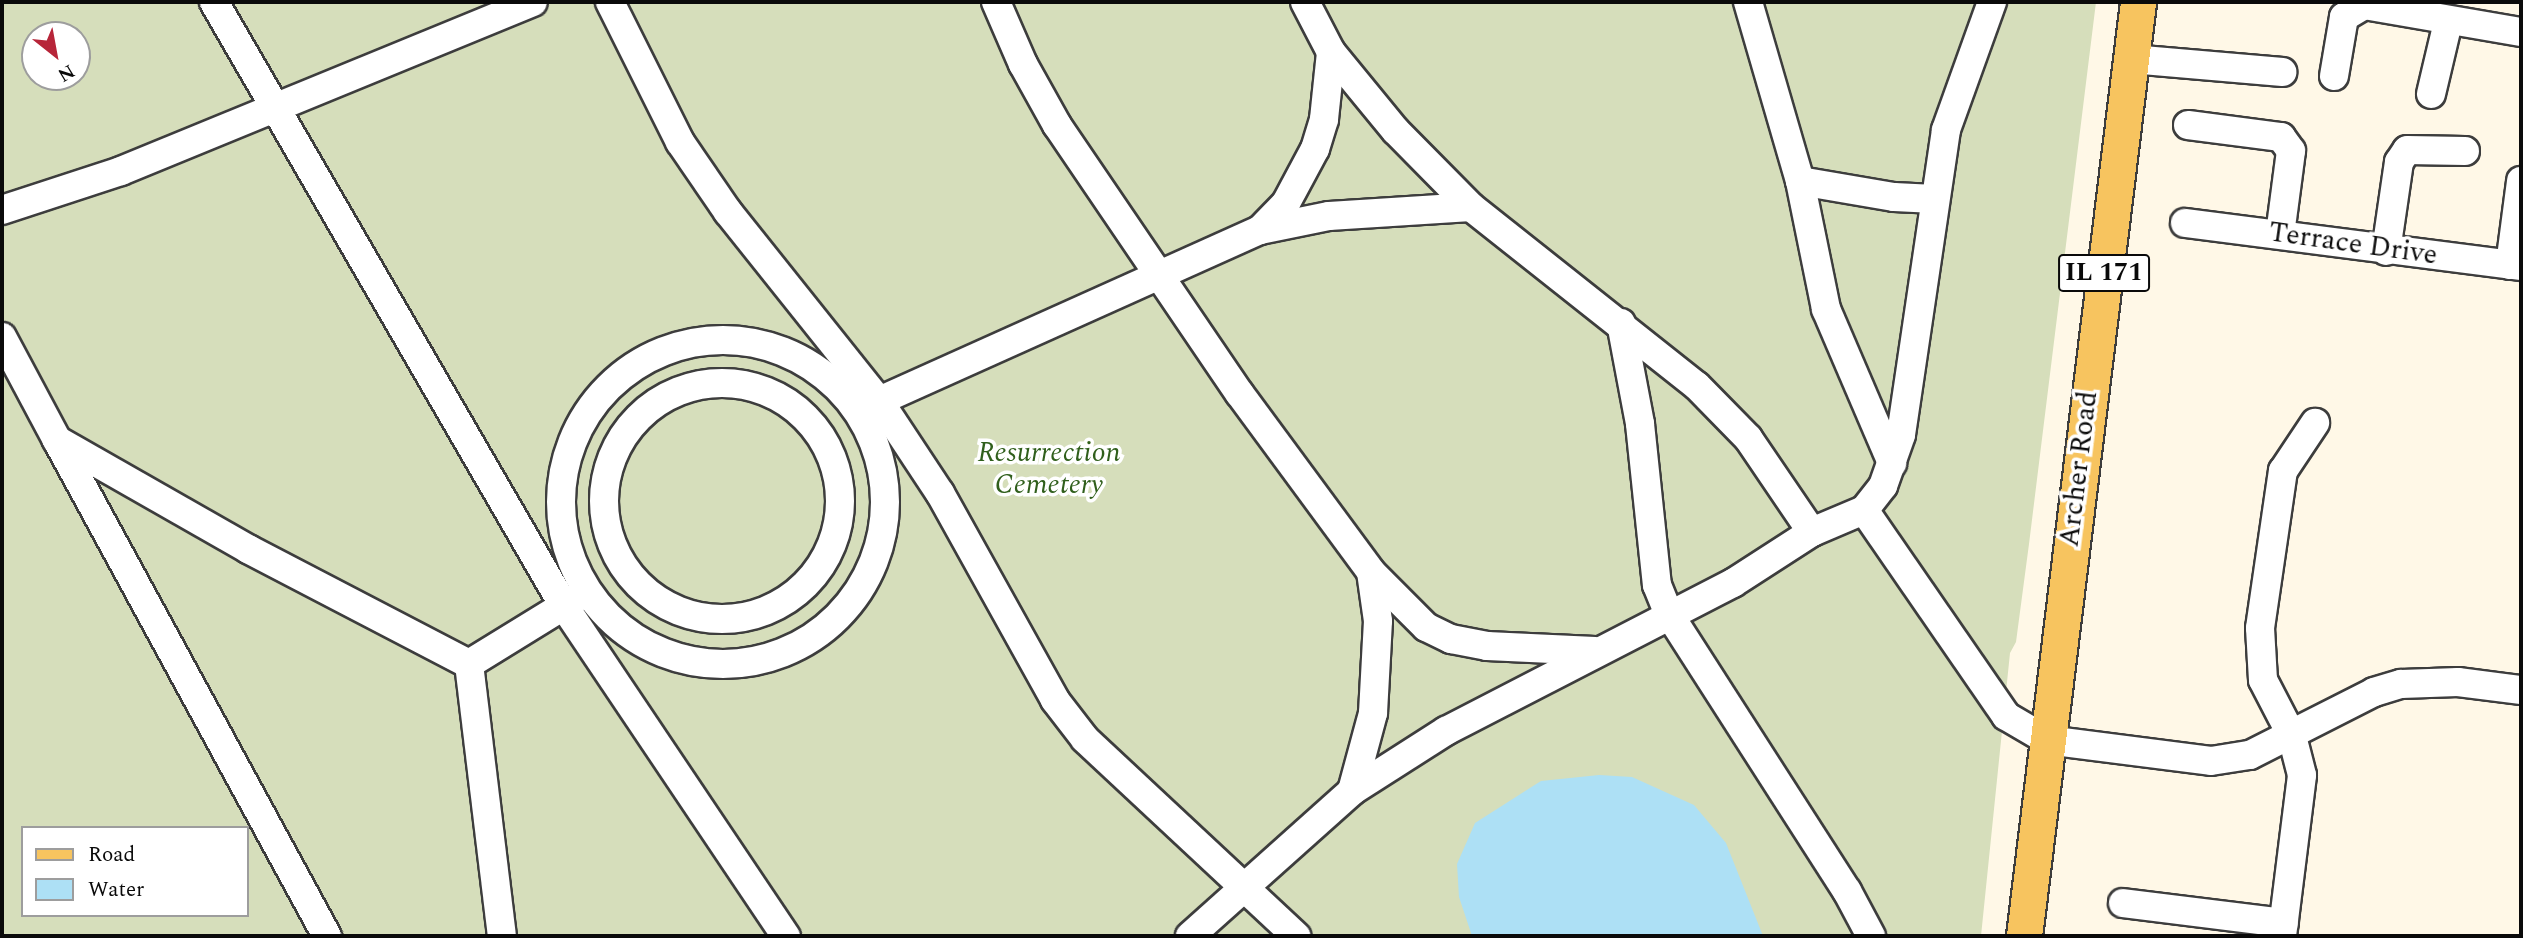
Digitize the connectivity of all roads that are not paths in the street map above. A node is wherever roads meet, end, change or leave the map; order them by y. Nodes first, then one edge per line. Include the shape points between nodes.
1 (214, 2) edge
2 (533, 2) edge
3 (610, 2) edge
4 (996, 2) edge
5 (1305, 2) edge
6 (1748, 2) edge
7 (1992, 2) edge
8 (2138, 2) edge
9 (2448, 22) junction
10 (2521, 32) edge
11 (1331, 52) junction
12 (2131, 59) junction
13 (2281, 72) dead end
14 (2334, 76) dead end
15 (2431, 94) dead end
16 (276, 108) junction
17 (2188, 125) dead end
18 (2465, 151) dead end
19 (1800, 181) junction
20 (2521, 181) edge
21 (1935, 199) junction
22 (1471, 207) junction
23 (2, 211) edge
24 (2185, 223) dead end
25 (1260, 230) junction
26 (2280, 234) junction
27 (2386, 251) junction
28 (2516, 265) edge
29 (1160, 276) junction
30 (1621, 323) junction
31 (2, 337) edge
32 (728, 339) junction
33 (726, 384) junction
34 (870, 407) junction
35 (2315, 423) dead end
36 (57, 440) junction
37 (1892, 463) junction
38 (564, 468) junction
39 (607, 478) junction
40 (1864, 510) junction
41 (1812, 531) junction
42 (833, 542) junction
43 (876, 555) junction
44 (1371, 572) junction
45 (575, 599) junction
46 (1669, 614) junction
47 (705, 618) junction
48 (1595, 651) junction
49 (697, 663) junction
50 (469, 664) junction
51 (2521, 690) edge
52 (2292, 736) junction
53 (2046, 740) junction
54 (1352, 791) junction
55 (1242, 887) junction
56 (2123, 903) dead end
57 (2283, 930) edge
58 (327, 936) edge
59 (502, 936) edge
60 (786, 936) edge
61 (1190, 936) edge
62 (1296, 936) edge
63 (1871, 936) edge
64 (2024, 936) edge

1 - 16 street
2 - 16 street
3 - 34 street via 680,142
4 - 29 street via 1057,125
5 - 11 street
6 - 19 street
7 - 21 street via 1946,130
8 - 12 main road, Archer Road / IL 171
9 - 10 street
9 - 14 street via 2426,13 2364,5 2344,17
9 - 15 street
11 - 22 street via 1396,131
11 - 25 street via 1325,119 1315,149 1286,203
12 - 13 street
12 - 53 main road, Archer Road / IL 171
16 - 23 street via 121,171
16 - 45 street
17 - 26 street via 2281,137 2291,151
18 - 27 street via 2407,150 2399,162
19 - 21 street
19 - 37 street via 1826,309
20 - 28 street
21 - 37 street via 1901,435
22 - 25 street via 1329,216
22 - 30 street
24 - 26 street, Terrace Drive
25 - 29 street
26 - 27 street, Terrace Drive
27 - 28 street, Terrace Drive
29 - 34 street
29 - 44 street
30 - 41 street via 1697,386 1748,438
30 - 46 street via 1640,424 1657,585
31 - 36 street
32 - 33 street
32 - 34 street via 768,345 804,360
32 - 38 street via 689,343 652,355 618,377 591,406 572,440
33 - 39 street via 682,390 647,410 621,440
33 - 42 street via 778,397 822,437 840,488
34 - 43 street via 886,511
34 - 55 street via 940,493 1055,700 1085,739
35 - 52 street via 2283,471 2260,628 2263,680
36 - 50 street via 248,549
36 - 58 street
37 - 40 street
38 - 39 street
38 - 45 street via 561,518
39 - 47 street via 605,518 617,556 628,573 657,600
40 - 41 street
40 - 53 street via 2007,716
41 - 46 street via 1733,583
42 - 43 street
42 - 47 street via 815,574 788,599 754,615
43 - 49 street via 849,604 797,647 732,665
44 - 48 street via 1426,627 1451,639 1499,647
44 - 54 street via 1378,621 1373,713
45 - 49 street via 634,639
45 - 50 street
45 - 60 street
46 - 48 street
46 - 63 street via 1847,891
47 - 49 street
48 - 54 street via 1446,731
50 - 59 street
51 - 52 street via 2458,682 2401,684 2374,692
52 - 53 street via 2250,755 2211,761
52 - 57 street via 2302,775
53 - 64 main road, Archer Road / IL 171
54 - 55 street
55 - 61 street
55 - 62 street
56 - 57 street

